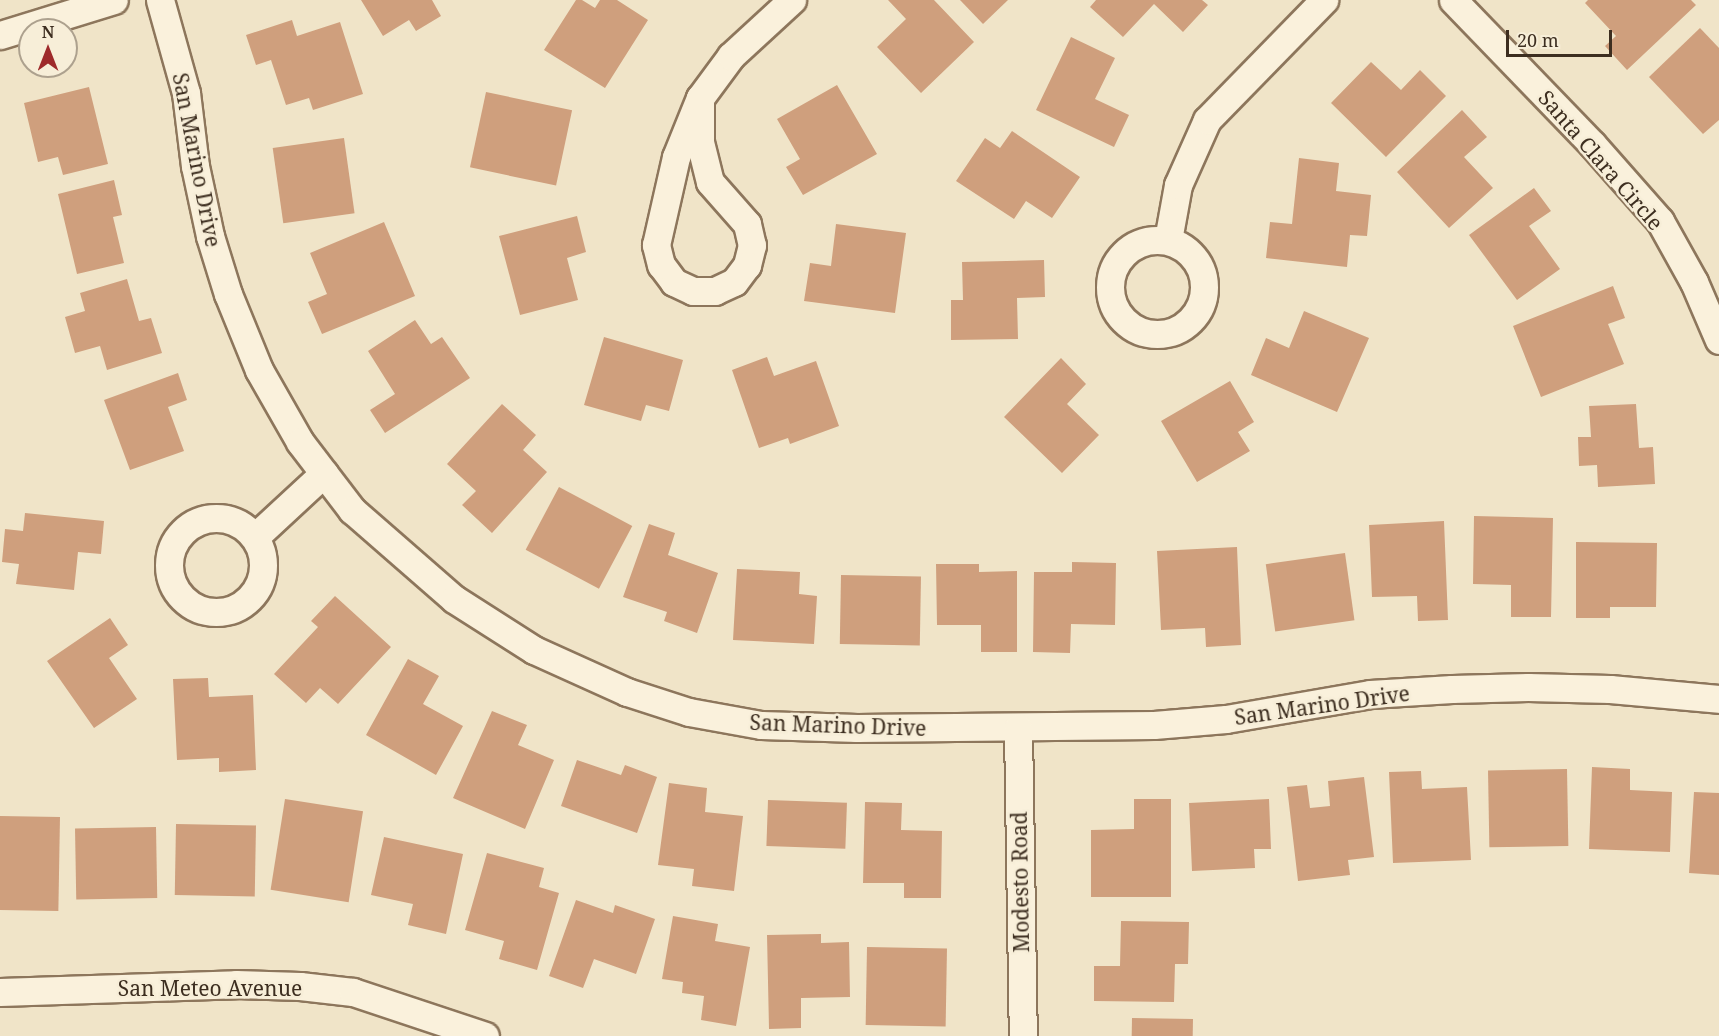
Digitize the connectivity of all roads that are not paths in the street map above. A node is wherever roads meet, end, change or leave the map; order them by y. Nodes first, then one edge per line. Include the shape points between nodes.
1 (114, 0) edge
2 (160, 0) edge
3 (792, 0) edge
4 (1324, 0) edge
5 (1454, 0) edge
6 (0, 35) edge
7 (700, 98) junction
8 (1168, 240) dead end
9 (1719, 340) edge
10 (324, 474) junction
11 (255, 537) dead end
12 (1718, 692) edge
13 (1018, 728) junction
14 (0, 992) edge
15 (486, 1036) edge
16 (1023, 1036) edge

1 - 6 street
2 - 10 street, San Marino Drive via 186,93 195,166 210,236 228,294 259,370 300,442
3 - 7 street via 731,56
4 - 8 street via 1207,120 1178,185
5 - 9 street, Santa Clara Circle via 1660,221 1694,282
7 - 7 street via 676,157 656,245 661,265 674,282 693,291 715,291 734,282 747,265 752,245 747,224 710,182 700,142
10 - 11 street
10 - 13 street, San Marino Drive via 352,510 454,599 534,650 627,692 689,712 761,725
12 - 13 street, San Marino Drive via 1452,689 1370,694 1226,719
13 - 16 street, Modesto Road
14 - 15 street, San Meteo Avenue via 236,984 300,986 353,992

